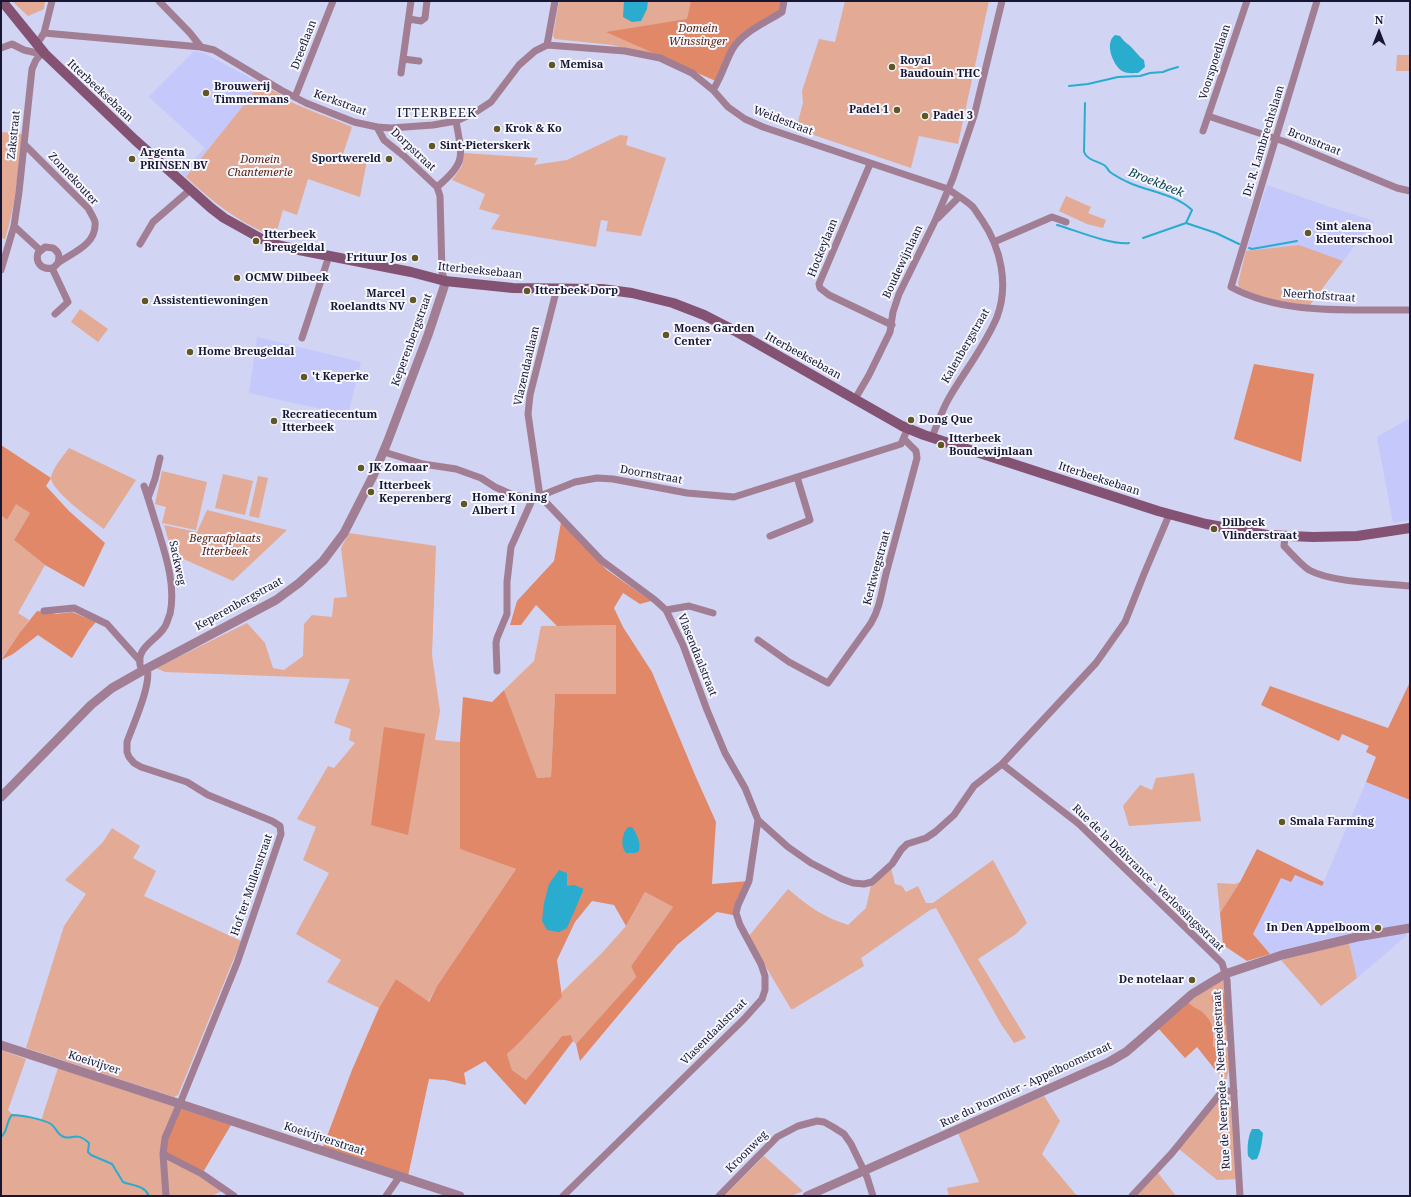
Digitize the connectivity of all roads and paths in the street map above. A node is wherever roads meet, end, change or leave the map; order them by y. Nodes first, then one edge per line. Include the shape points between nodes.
1 (2, 1) edge
2 (52, 1) edge
3 (159, 1) edge
4 (333, 1) edge
5 (411, 1) edge
6 (427, 1) edge
7 (556, 1) edge
8 (784, 1) edge
9 (1002, 1) edge
10 (1247, 1) edge
11 (1317, 1) edge
12 (409, 20) junction
13 (44, 33) junction
14 (547, 45) junction
15 (201, 47) junction
16 (1, 48) edge
17 (40, 50) junction
18 (403, 59) junction
19 (419, 61) dead end
20 (401, 73) dead end
21 (713, 90) junction
22 (295, 97) junction
23 (1208, 116) junction
24 (456, 121) junction
25 (377, 127) junction
26 (1203, 130) dead end
27 (1276, 138) junction
28 (25, 145) junction
29 (870, 164) junction
30 (437, 187) junction
31 (948, 189) junction
32 (190, 190) junction
33 (1410, 191) edge
34 (959, 197) junction
35 (935, 221) junction
36 (1066, 222) dead end
37 (14, 226) junction
38 (994, 242) junction
39 (140, 244) dead end
40 (40, 250) junction
41 (329, 256) junction
42 (55, 266) junction
43 (1, 270) edge
44 (445, 281) junction
45 (1231, 287) joint
46 (557, 288) junction
47 (1410, 310) edge
48 (55, 314) dead end
49 (892, 325) junction
50 (302, 338) dead end
51 (855, 399) junction
52 (908, 428) junction
53 (932, 437) junction
54 (904, 439) junction
55 (384, 452) junction
56 (160, 458) dead end
57 (797, 477) junction
58 (144, 486) dead end
59 (537, 497) junction
60 (148, 498) junction
61 (1170, 515) junction
62 (1410, 528) edge
63 (770, 536) dead end
64 (1285, 536) junction
65 (1410, 586) edge
66 (666, 610) junction
67 (44, 611) dead end
68 (713, 613) dead end
69 (758, 640) dead end
70 (143, 667) junction
71 (497, 671) dead end
72 (1002, 764) junction
73 (1, 796) edge
74 (761, 822) junction
75 (1410, 928) edge
76 (1222, 963) joint
77 (1225, 974) junction
78 (1, 1045) edge
79 (1234, 1091) junction
80 (180, 1104) junction
81 (163, 1154) junction
82 (864, 1171) junction
83 (400, 1176) junction
84 (166, 1196) edge
85 (234, 1196) edge
86 (386, 1196) edge
87 (460, 1196) edge
88 (563, 1196) edge
89 (719, 1196) edge
90 (807, 1196) edge
91 (873, 1196) edge
92 (1132, 1196) edge
93 (1240, 1196) edge

1 - 17 main road, Itterbeeksebaan
2 - 13 street
3 - 15 street
4 - 22 street, Dreeflaan
5 - 12 street
6 - 12 street via 425,18 421,21
7 - 14 street
8 - 21 street via 782,12 742,37 732,50
9 - 31 street via 974,116
10 - 23 street, Voorspoedlaan
11 - 27 street, Dr. R. Lambrechtslaan
12 - 18 street
13 - 15 street, Kerkstraat
13 - 17 street
14 - 21 street, Weidestraat via 625,51 660,58 692,73
14 - 24 street, Kerkstraat via 535,51 519,65 482,109
15 - 22 street, Kerkstraat via 214,50
16 - 17 street via 12,44 24,50
17 - 28 street, Zakstraat via 32,69
17 - 32 main road, Itterbeeksebaan
18 - 19 street
18 - 20 street
21 - 29 street, Weidestraat via 745,119
22 - 25 street, Kerkstraat via 349,120
23 - 26 street, Voorspoedlaan
23 - 27 street, Bronstraat
24 - 25 street, Kerkstraat via 413,127
24 - 30 street, Dorpstraat via 460,164
25 - 30 street, Dorpstraat via 384,140
27 - 33 street, Bronstraat
27 - 45 street, Dr. R. Lambrechtslaan
28 - 37 street, Zakstraat
28 - 42 street, Zonnekouter via 88,208 95,221 94,235
29 - 31 street, Weidestraat
29 - 49 street, Hockeylaan via 825,270 820,288 829,295
30 - 44 street, Dorpstraat via 440,196 442,272
31 - 34 street, Kalenbergstraat
31 - 35 street, Boudewijnlaan
32 - 39 street via 153,222
32 - 41 main road, Itterbeeksebaan via 224,218 260,238 274,244
34 - 35 street, Boudewijnlaan
34 - 38 street, Kalenbergstraat via 973,207
35 - 49 street, Boudewijnlaan via 899,294
36 - 38 street via 1052,217
37 - 40 street
37 - 43 street, Zakstraat
38 - 53 street, Kalenbergstraat via 1002,270 999,311 948,400
40 - 42 street via 37,257 40,266
40 - 42 street via 49,247 57,250 59,258
41 - 44 main road, Itterbeeksebaan
41 - 50 street
42 - 48 street via 68,302
44 - 46 main road, Itterbeeksebaan via 513,288
44 - 55 street, Keperenbergstraat via 428,335
45 - 47 street, Neerhofstraat via 1255,298 1298,307
46 - 51 main road, Itterbeeksebaan via 632,293 688,309 735,331
46 - 59 street, Vlazendaallaan via 530,395 528,414
49 - 51 street, Boudewijnlaan
51 - 52 main road, Itterbeeksebaan
52 - 53 main road, Itterbeeksebaan
52 - 54 street
53 - 61 main road, Itterbeeksebaan
54 - 57 street, Doornstraat via 901,444
54 - 69 street, Kerkwegstraat via 916,451 917,458 881,600 871,623 828,683 789,662
55 - 59 street via 423,464 456,469 481,478 513,495
55 - 70 street, Keperenbergstraat via 344,533 323,561 299,583 276,600
56 - 60 street
57 - 59 street, Doornstraat via 734,497 687,493 597,478 575,482
57 - 63 street via 810,520
58 - 60 street, Sackweg
59 - 66 street, Vlasendaalstraat via 601,560
59 - 71 street via 511,547 507,614 496,643
60 - 70 street, Sackweg via 168,568 172,602 164,629 141,653
61 - 64 main road, Itterbeeksebaan via 1206,524
61 - 72 street via 1125,622 1096,663
62 - 64 main road, Itterbeeksebaan via 1357,536
64 - 65 street via 1284,546 1303,566 1317,574 1334,579
66 - 68 street via 689,606
66 - 74 street, Vlasendaalstraat via 683,645 725,752
67 - 70 street via 74,608 107,624
70 - 73 street, Keperenbergstraat via 91,705
70 - 80 street, Hof ter Mullenstraat via 148,672 148,683 127,742 127,752 131,760 141,767 187,782 208,795 272,821 280,826 281,830 237,963
72 - 74 street via 974,786 947,823 926,838 907,844 892,864 872,882 864,884 853,883 811,863 788,847
72 - 76 street, Rue de la Délivrance - Verlossingsstraat via 1079,824
74 - 88 street, Vlasendaalstraat via 749,881 736,913 740,926 762,964 765,990 762,999
75 - 77 street, Rue du Pommier - Appelboomstraat via 1357,937 1282,955
76 - 77 street, Rue de Neerpede - Neerpedestraat
77 - 79 street, Rue de Neerpede - Neerpedestraat
77 - 82 street, Rue du Pommier - Appelboomstraat via 1192,994 1126,1052 1109,1062
78 - 80 street, Koeivijver
79 - 92 street via 1220,1094 1172,1153
79 - 93 street, Rue de Neerpede - Neerpedestraat
80 - 81 street, Hof ter Mullenstraat via 165,1138
80 - 83 street, Koeivijverstraat
81 - 84 street, Hof ter Mullenstraat
81 - 85 street via 202,1174
82 - 89 street, Kroonweg via 844,1134 818,1121 798,1126 777,1137
82 - 90 street, Rue du Pommier - Appelboomstraat
82 - 91 street
83 - 86 street
83 - 87 street, Koeivijverstraat

